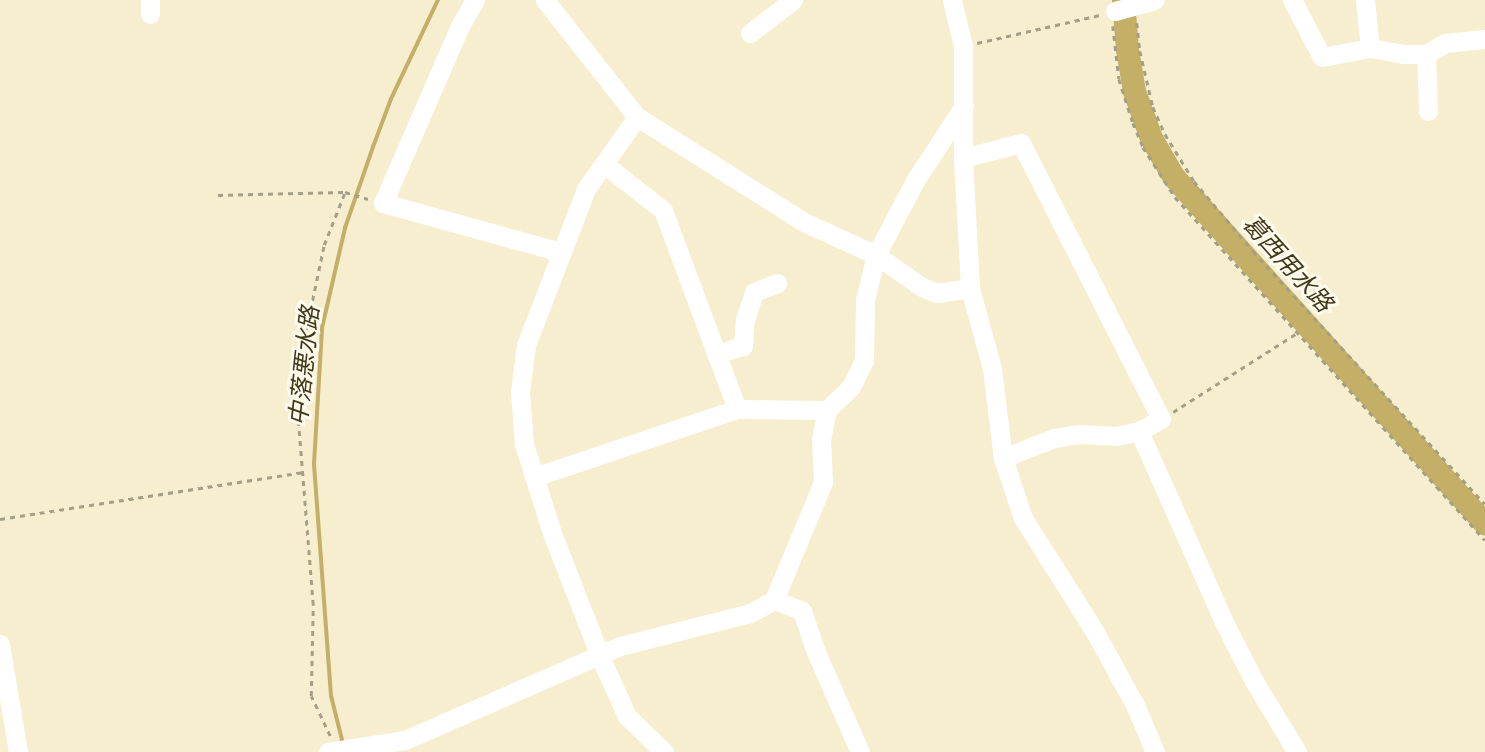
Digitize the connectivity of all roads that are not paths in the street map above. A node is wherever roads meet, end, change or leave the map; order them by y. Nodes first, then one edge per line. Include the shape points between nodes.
1 (475, 0) edge
2 (793, 0) edge
3 (952, 0) edge
4 (1292, 0) edge
5 (1366, 0) edge
6 (548, 2) edge
7 (750, 33) dead end
8 (1485, 38) edge
9 (1370, 48) junction
10 (1426, 54) junction
11 (964, 105) junction
12 (1428, 111) dead end
13 (637, 117) junction
14 (963, 158) junction
15 (604, 164) junction
16 (561, 252) junction
17 (876, 255) junction
18 (777, 283) dead end
19 (970, 288) junction
20 (716, 354) junction
21 (737, 409) junction
22 (827, 410) junction
23 (1139, 431) junction
24 (1003, 458) junction
25 (534, 477) junction
26 (774, 600) junction
27 (0, 644) edge
28 (599, 654) junction
29 (7, 730) edge
30 (332, 751) edge
31 (18, 752) edge
32 (664, 752) edge
33 (860, 752) edge
34 (1155, 752) edge
35 (1297, 752) edge

1 - 16 street via 383,203
2 - 7 street
3 - 11 street via 963,46
4 - 9 street via 1322,57
5 - 9 street
6 - 13 street
8 - 10 street via 1445,43
9 - 10 street
10 - 12 street
11 - 14 street
11 - 17 street via 915,181
13 - 15 street
13 - 17 street via 804,222
14 - 19 street
14 - 23 street via 1021,143 1161,419
15 - 16 street via 586,189
15 - 20 street via 663,209
16 - 25 street via 526,345 520,392 524,444
17 - 19 street via 936,293
17 - 22 street via 865,300 864,360 851,387
18 - 20 street via 754,292 743,346
19 - 24 street via 992,369
20 - 21 street
21 - 22 street
21 - 25 street
22 - 26 street via 821,439 823,482
23 - 24 street via 1054,438
23 - 35 street via 1225,624
24 - 34 street via 1023,518 1095,632
25 - 28 street
26 - 28 street via 750,613
26 - 33 street via 803,611
27 - 29 street
28 - 30 street via 405,740
28 - 32 street via 627,716
29 - 31 street

